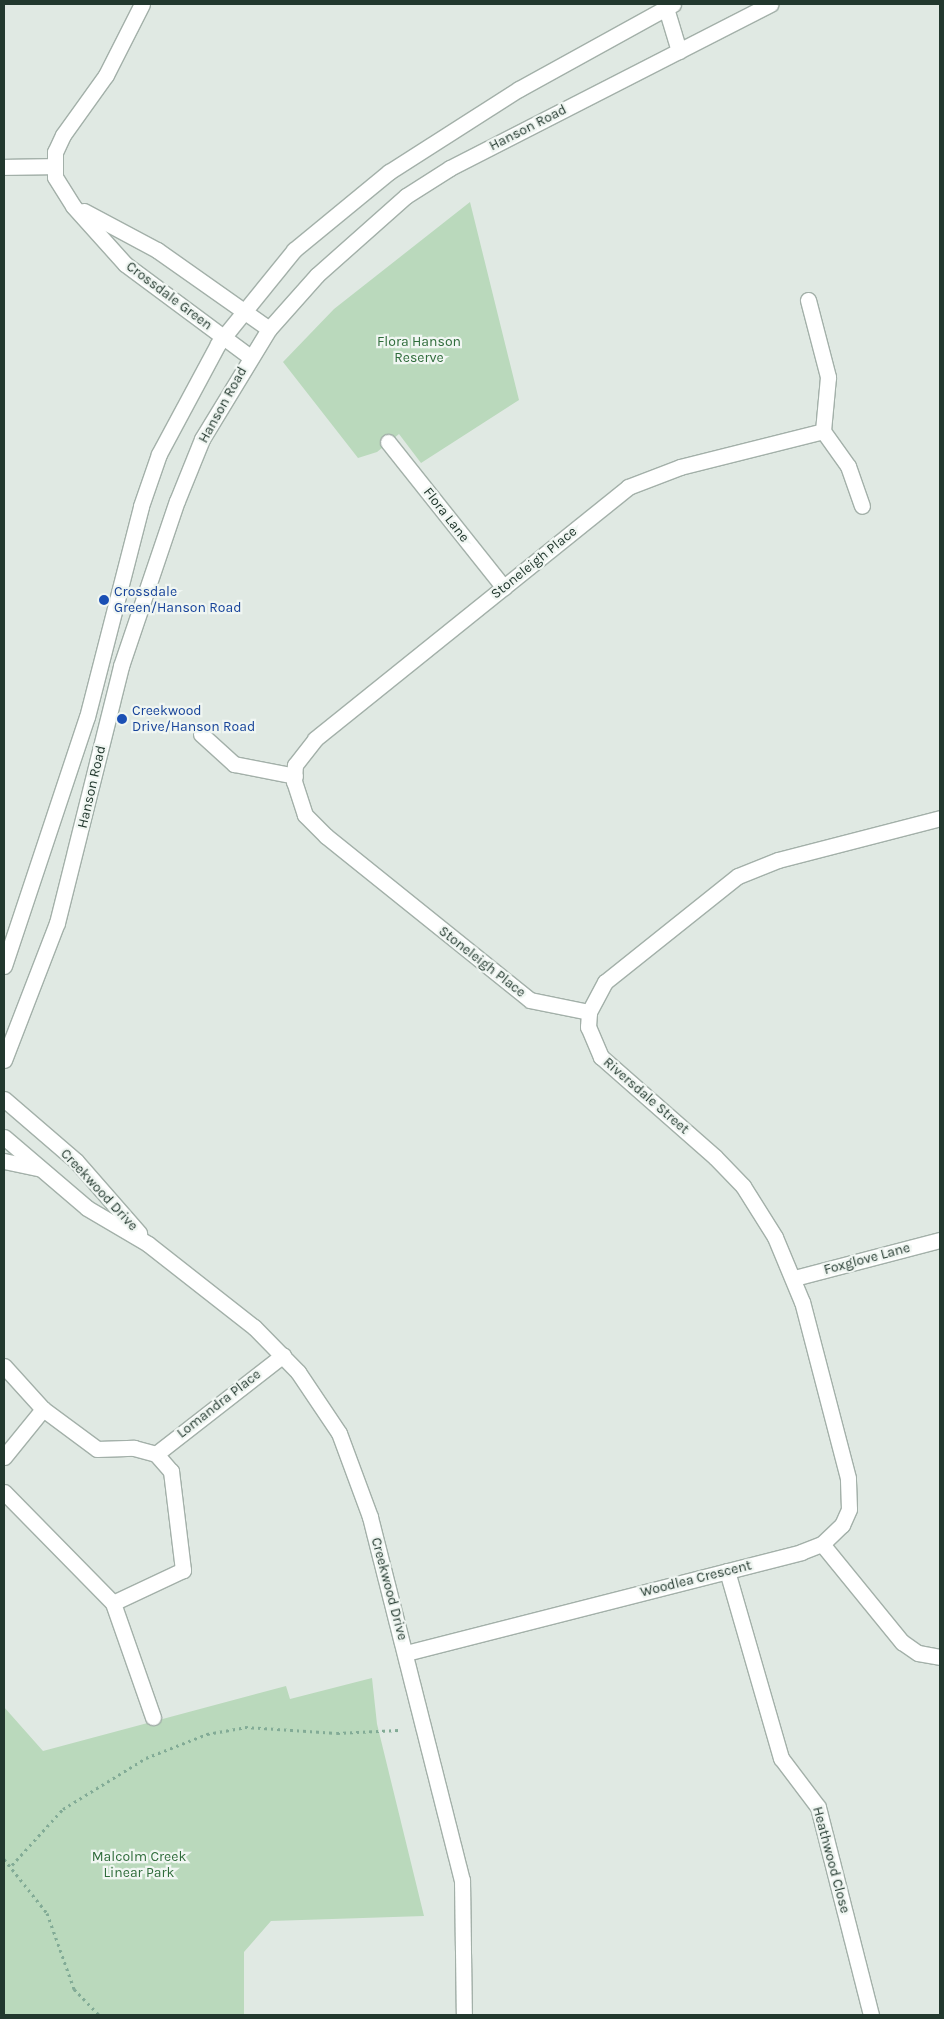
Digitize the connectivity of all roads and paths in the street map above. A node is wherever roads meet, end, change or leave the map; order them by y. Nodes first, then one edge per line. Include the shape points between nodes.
1 (142, 4) edge
2 (770, 4) edge
3 (668, 5) edge
4 (679, 51) junction
5 (54, 166) junction
6 (4, 167) edge
7 (73, 206) junction
8 (808, 300) dead end
9 (243, 310) junction
10 (269, 329) junction
11 (223, 337) junction
12 (250, 357) junction
13 (824, 431) junction
14 (388, 442) dead end
15 (862, 506) dead end
16 (504, 588) junction
17 (201, 734) dead end
18 (295, 776) junction
19 (940, 818) edge
20 (4, 966) edge
21 (589, 1012) junction
22 (4, 1060) edge
23 (4, 1099) edge
24 (4, 1137) edge
25 (4, 1161) edge
26 (39, 1168) junction
27 (940, 1240) edge
28 (148, 1244) junction
29 (794, 1278) junction
30 (283, 1355) junction
31 (4, 1366) edge
32 (43, 1410) junction
33 (156, 1454) junction
34 (4, 1457) edge
35 (4, 1492) edge
36 (822, 1544) junction
37 (727, 1571) junction
38 (113, 1603) junction
39 (406, 1653) junction
40 (940, 1657) edge
41 (153, 1717) dead end
42 (426, 1730) junction
43 (4, 1859) edge
44 (12, 1866) junction
45 (99, 2015) edge
46 (464, 2015) edge
47 (871, 2015) edge

1 - 5 street via 106,75 63,135
2 - 4 street, Hanson Road
3 - 4 street
3 - 9 street, Hanson Road via 519,89 389,172 294,250
4 - 10 street, Hanson Road via 450,168 406,196 316,275
5 - 6 street
5 - 7 street, Crossdale Green via 61,191
7 - 9 street, Crossdale Green via 157,250
7 - 11 street, Crossdale Green via 125,264
8 - 13 street via 828,377
9 - 10 street, Crossdale Green
9 - 11 street, Hanson Road
10 - 12 street, Hanson Road
11 - 12 street, Crossdale Green
11 - 20 street, Hanson Road via 159,454 82,736
12 - 22 street, Hanson Road via 202,439 148,583 121,666 56,923
13 - 15 street via 848,466
13 - 16 street, Stoneleigh Place via 680,467 628,487
14 - 16 street, Flora Lane
16 - 18 street, Stoneleigh Place via 315,739 295,766
17 - 18 street via 234,764
18 - 21 street, Stoneleigh Place via 305,816 319,830 513,989 544,1005
19 - 21 street via 778,860 738,876 605,982
21 - 29 street, Riversdale Street via 588,1027 601,1057 743,1186 776,1237
23 - 28 street, Creekwood Drive via 76,1161
24 - 26 street, Creekwood Drive
25 - 26 street, Creekwood Drive
26 - 28 street, Creekwood Drive via 88,1208
27 - 29 street, Foxglove Lane
28 - 30 street, Creekwood Drive
29 - 36 street, Riversdale Street via 850,1494 842,1525
30 - 33 street, Lomandra Place
30 - 39 street, Creekwood Drive via 320,1402 356,1473
31 - 32 street
32 - 33 street via 97,1449 134,1448
32 - 34 street
33 - 38 street via 171,1471 183,1570
35 - 38 street
36 - 37 street, Woodlea Crescent
36 - 40 street via 902,1642 918,1653
37 - 39 street, Woodlea Crescent
37 - 47 street, Heathwood Close via 782,1758 818,1806
38 - 41 street
39 - 42 street, Creekwood Drive
42 - 44 path via 337,1733 245,1727 207,1734 146,1758 63,1809
42 - 46 street, Creekwood Drive via 462,1880
43 - 44 path
44 - 45 path via 47,1914 74,1989

